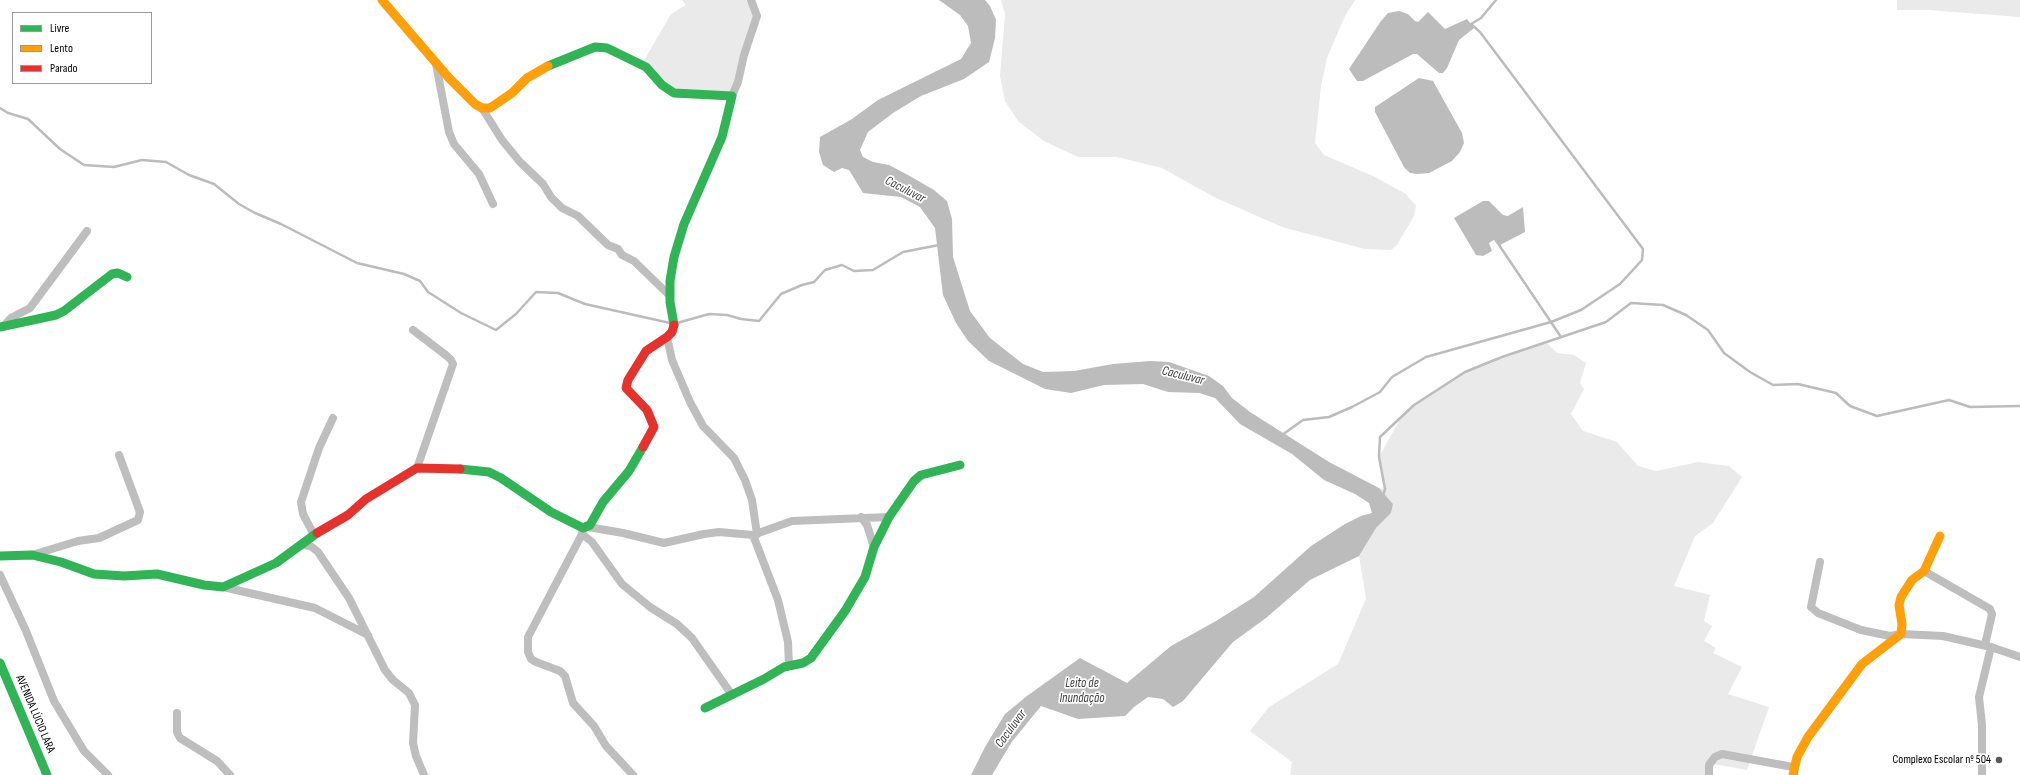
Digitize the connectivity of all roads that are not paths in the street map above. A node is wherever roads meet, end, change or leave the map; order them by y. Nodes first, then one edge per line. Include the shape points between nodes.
1 (382, 0) edge
2 (751, 0) edge
3 (436, 63) junction
4 (732, 96) junction
5 (482, 108) junction
6 (493, 204) dead end
7 (87, 231) dead end
8 (127, 277) dead end
9 (670, 296) junction
10 (2, 328) edge
11 (413, 330) dead end
12 (667, 337) junction
13 (333, 418) dead end
14 (119, 455) dead end
15 (960, 465) dead end
16 (417, 468) junction
17 (861, 517) junction
18 (889, 517) junction
19 (584, 530) junction
20 (314, 535) junction
21 (755, 535) junction
22 (1940, 536) dead end
23 (302, 544) junction
24 (874, 547) junction
25 (32, 555) junction
26 (0, 556) edge
27 (1820, 562) dead end
28 (1924, 571) junction
29 (0, 575) edge
30 (223, 587) junction
31 (1901, 634) junction
32 (368, 635) junction
33 (1988, 646) junction
34 (2020, 657) edge
35 (0, 663) edge
36 (789, 666) junction
37 (732, 695) junction
38 (705, 708) dead end
39 (177, 713) dead end
40 (1793, 771) edge
41 (47, 775) edge
42 (108, 775) edge
43 (230, 775) edge
44 (424, 775) edge
45 (633, 775) edge
46 (1709, 775) edge
47 (1982, 775) edge

1 - 3 street
2 - 4 street via 757,16
3 - 5 street via 475,104
3 - 6 street via 449,132 454,144 481,178
4 - 5 street via 674,93 636,60 607,48 595,47 545,67 490,108
4 - 9 street via 722,137 684,224 674,257
5 - 9 street via 502,140 543,184 551,197 562,208 578,216 608,245 634,261
7 - 10 street via 30,308 11,318
8 - 10 street via 118,273 112,274 56,315
9 - 12 street via 674,324 672,332
11 - 16 street via 447,356 452,364
12 - 19 street via 646,351 628,380 626,388 649,414 654,427 651,435 629,471
12 - 21 street via 672,360 703,426 734,458 745,480 752,500
13 - 20 street via 319,448 301,502 303,514
14 - 25 street via 140,512 138,520 103,536
15 - 18 street via 921,475
16 - 19 street via 489,472
16 - 20 street
17 - 18 street
17 - 21 street via 792,521
17 - 24 street via 867,525
18 - 24 street
19 - 21 street via 623,533 658,543 712,533
19 - 37 street via 622,584 692,638
19 - 45 street via 528,637 528,652 531,659 566,676 573,703 594,726 606,746
20 - 23 street
21 - 36 street via 778,600 788,642
22 - 28 street
23 - 30 street via 276,563
23 - 32 street via 318,552 349,598
24 - 36 street via 865,577 845,611 811,658
25 - 26 street
25 - 30 street via 94,574 157,574
27 - 31 street via 1811,607 1861,630 1890,636
28 - 31 street via 1912,580 1901,597
28 - 33 street via 1990,609 1992,614
29 - 42 street via 54,701 84,751
30 - 32 street via 321,610
31 - 33 street via 1943,636
31 - 40 street via 1862,664 1812,732
32 - 44 street via 385,670 409,693 414,705 413,743
33 - 34 street
33 - 47 street via 1980,698
35 - 41 street, AVENIDA LÚCIO LARA
36 - 37 street
37 - 38 street
39 - 43 street via 177,732 180,738 217,761
40 - 46 street via 1722,754 1715,757 1710,765

